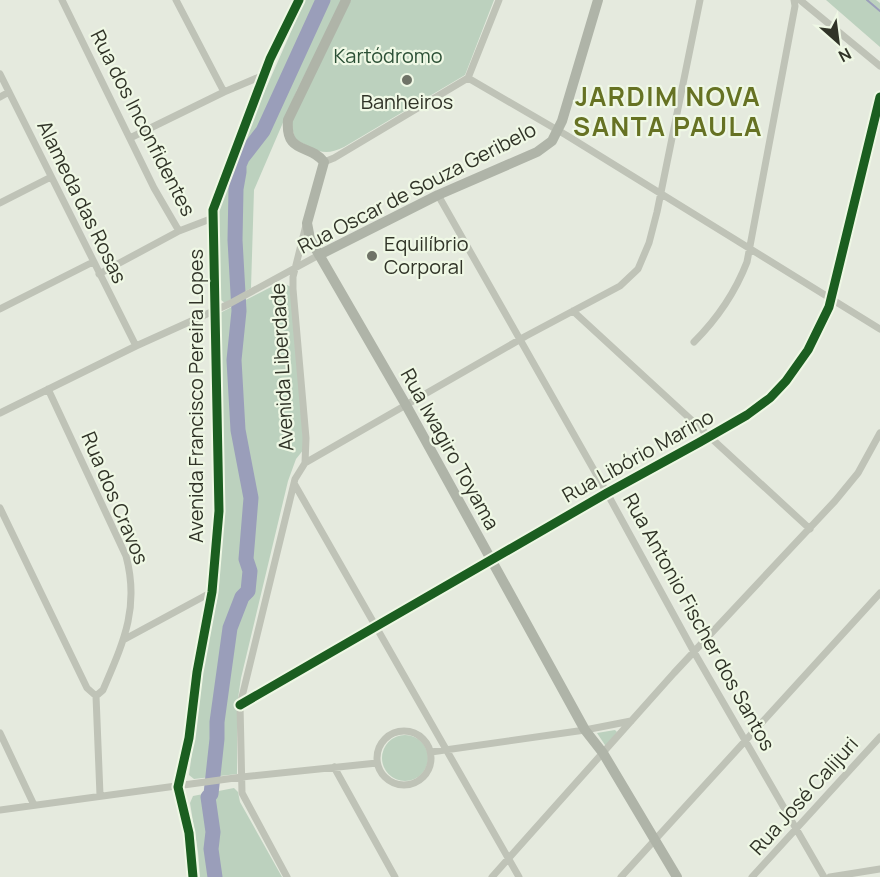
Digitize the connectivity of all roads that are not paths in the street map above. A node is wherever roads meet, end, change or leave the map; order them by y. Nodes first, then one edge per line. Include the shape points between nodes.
1 (62, 0) edge
2 (176, 0) edge
3 (299, 0) edge
4 (346, 0) edge
5 (499, 0) edge
6 (598, 0) edge
7 (700, 0) edge
8 (794, 0) edge
9 (800, 0) edge
10 (880, 66) edge
11 (0, 74) edge
12 (264, 75) junction
13 (468, 78) junction
14 (9, 92) junction
15 (224, 92) junction
16 (0, 97) edge
17 (880, 97) edge
18 (559, 131) junction
19 (130, 138) junction
20 (324, 162) junction
21 (51, 177) junction
22 (661, 194) junction
23 (438, 195) junction
24 (0, 203) edge
25 (213, 218) junction
26 (307, 223) junction
27 (178, 231) junction
28 (749, 248) junction
29 (319, 255) junction
30 (93, 262) junction
31 (295, 270) junction
32 (99, 274) junction
33 (831, 298) junction
34 (0, 309) edge
35 (216, 309) junction
36 (573, 311) junction
37 (880, 329) edge
38 (521, 339) junction
39 (694, 342) dead end
40 (136, 346) junction
41 (48, 389) junction
42 (406, 405) junction
43 (0, 413) edge
44 (880, 433) edge
45 (709, 437) junction
46 (305, 463) junction
47 (295, 485) junction
48 (607, 493) junction
49 (0, 507) edge
50 (810, 529) junction
51 (492, 561) junction
52 (212, 592) junction
53 (880, 593) edge
54 (377, 627) junction
55 (125, 639) junction
56 (694, 652) junction
57 (96, 696) junction
58 (240, 705) junction
59 (632, 721) junction
60 (585, 730) junction
61 (0, 733) edge
62 (880, 736) edge
63 (745, 740) junction
64 (446, 749) junction
65 (431, 752) junction
66 (603, 753) junction
67 (377, 763) junction
68 (334, 767) junction
69 (242, 777) junction
70 (178, 787) junction
71 (100, 795) junction
72 (34, 804) junction
73 (0, 810) edge
74 (798, 829) junction
75 (655, 840) junction
76 (508, 859) junction
77 (880, 869) edge
78 (193, 877) edge
79 (287, 877) edge
80 (395, 877) edge
81 (492, 877) edge
82 (519, 877) edge
83 (621, 877) edge
84 (677, 877) edge
85 (752, 877) edge
86 (824, 877) edge
87 (830, 877) edge

1 - 19 street, Rua dos Inconfidentes
2 - 15 street
3 - 12 street, Avenida Francisco Pereira Lopes
4 - 20 street via 288,120 289,139
5 - 13 street
6 - 18 street, Rua Oscar de Souza Geribelo
7 - 22 street
8 - 28 street
9 - 10 street
11 - 14 street, Alameda das Rosas
12 - 15 street
12 - 25 street, Avenida Francisco Pereira Lopes via 216,198
13 - 18 street
13 - 20 street
14 - 16 street
14 - 21 street, Alameda das Rosas
15 - 19 street
17 - 33 street, Rua Libório Marino
18 - 22 street
18 - 23 street, Rua Oscar de Souza Geribelo via 537,152
19 - 27 street, Rua dos Inconfidentes
20 - 26 street, Avenida Liberdade
21 - 24 street
21 - 30 street, Alameda das Rosas
22 - 28 street
22 - 36 street via 638,269 626,282
23 - 29 street, Rua Oscar de Souza Geribelo
23 - 38 street, Rua Antonio Fischer dos Santos
25 - 27 street, Rua dos Inconfidentes
25 - 35 street, Avenida Francisco Pereira Lopes
26 - 29 street, Rua Iwagiro Toyama
26 - 31 street, Avenida Liberdade
27 - 32 street
28 - 33 street
28 - 39 street via 742,275 730,297
29 - 31 street, Rua Oscar de Souza Geribelo
29 - 42 street, Rua Iwagiro Toyama
30 - 32 street, Alameda das Rosas
30 - 34 street
31 - 35 street, Rua Oscar de Souza Geribelo
31 - 46 street, Avenida Liberdade via 293,290 305,418
32 - 40 street, Alameda das Rosas
33 - 37 street
33 - 45 street, Rua Libório Marino via 808,350 786,381 762,405
35 - 40 street, Rua Oscar de Souza Geribelo
35 - 52 street, Avenida Francisco Pereira Lopes via 219,511
36 - 38 street
36 - 45 street
38 - 42 street
38 - 48 street, Rua Antonio Fischer dos Santos
40 - 41 street, Rua Oscar de Souza Geribelo
41 - 43 street, Rua Oscar de Souza Geribelo
41 - 55 street, Rua dos Cravos via 126,556 132,606
42 - 46 street
42 - 51 street, Rua Iwagiro Toyama
44 - 50 street via 854,479
45 - 48 street, Rua Libório Marino
45 - 50 street
46 - 47 street, Avenida Liberdade
47 - 54 street
47 - 58 street, Avenida Liberdade
48 - 51 street, Rua Libório Marino
48 - 56 street, Rua Antonio Fischer dos Santos
49 - 57 street via 87,688
50 - 56 street
51 - 54 street, Rua Libório Marino
51 - 60 street, Rua Iwagiro Toyama
52 - 55 street
52 - 70 street, Avenida Francisco Pereira Lopes
53 - 63 street
54 - 58 street, Rua Libório Marino
54 - 64 street
55 - 57 street, Rua dos Cravos via 103,690
56 - 59 street
56 - 63 street, Rua Antonio Fischer dos Santos
57 - 71 street
58 - 69 street, Avenida Liberdade
59 - 60 street
59 - 66 street
60 - 64 street
60 - 66 street, Rua Iwagiro Toyama
61 - 72 street
62 - 74 street, Rua José Calijuri
63 - 74 street, Rua Antonio Fischer dos Santos
63 - 75 street
64 - 65 street
64 - 76 street
65 - 67 street via 419,735 399,731 381,743
65 - 67 street via 427,773 410,785 389,781
66 - 75 street, Rua Iwagiro Toyama
66 - 76 street
67 - 68 street
68 - 69 street
68 - 80 street
69 - 70 street
69 - 79 street, Avenida Liberdade via 242,793
70 - 71 street
70 - 78 street, Avenida Francisco Pereira Lopes via 189,833
71 - 72 street
72 - 73 street
74 - 85 street, Rua José Calijuri
74 - 86 street, Rua Antonio Fischer dos Santos
75 - 83 street
75 - 84 street, Rua Iwagiro Toyama
76 - 81 street
76 - 82 street
77 - 87 street

